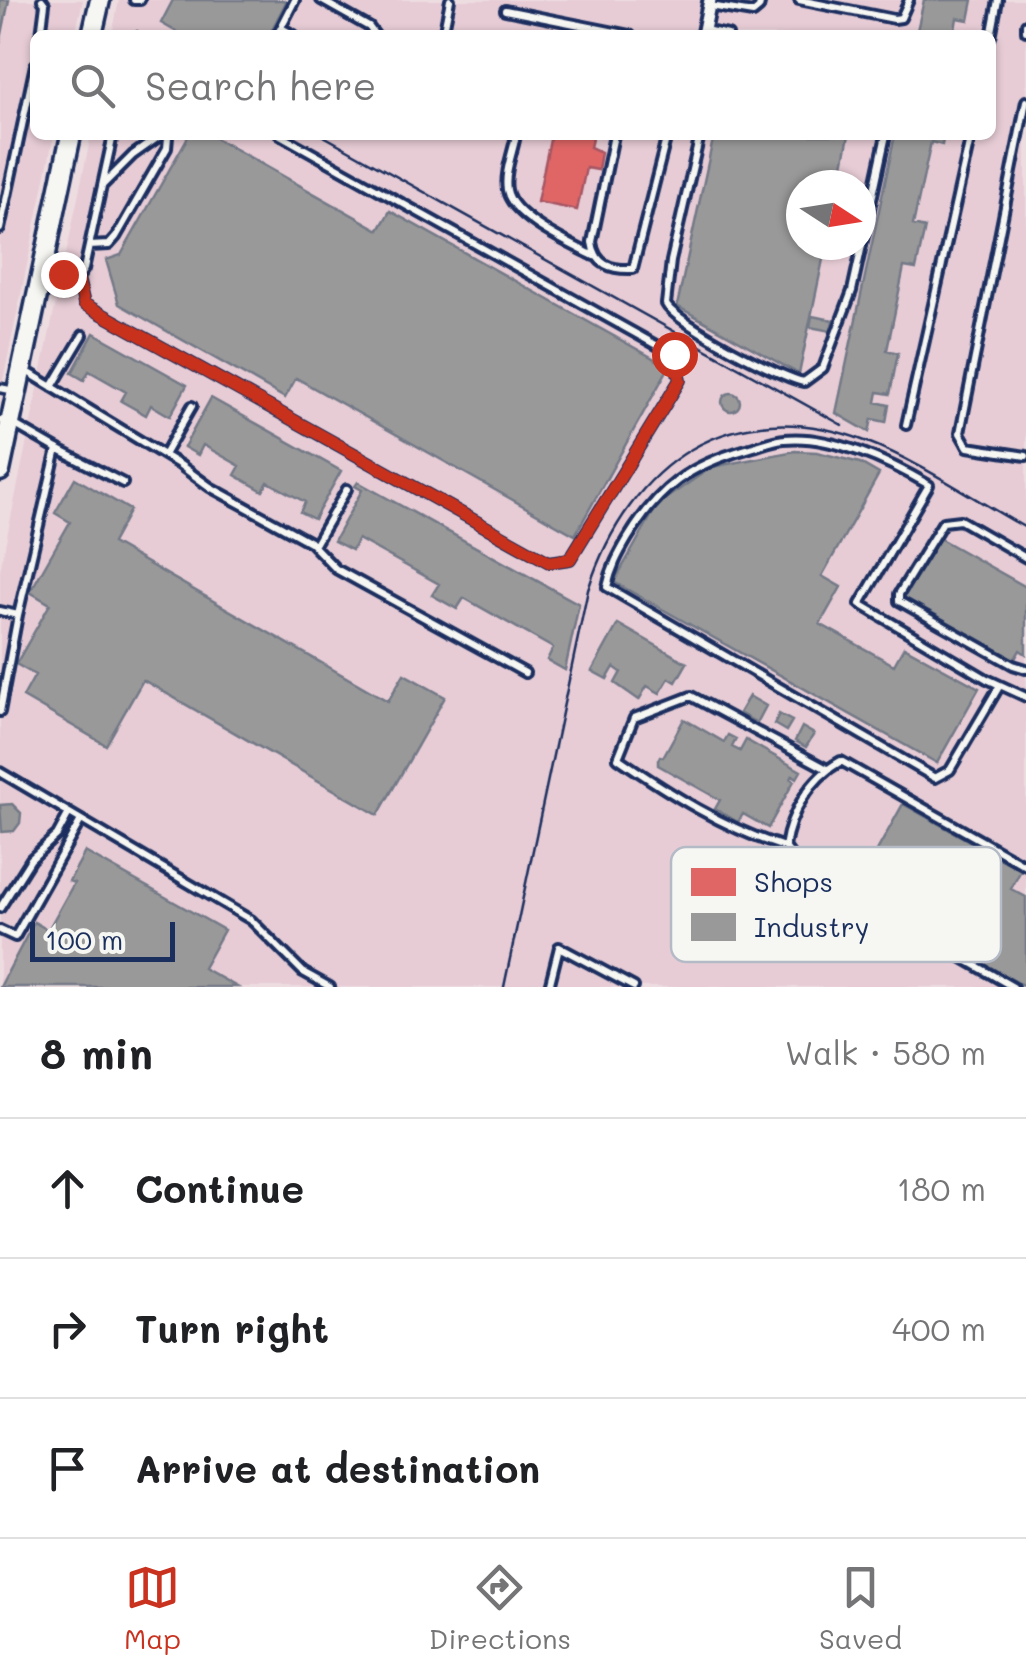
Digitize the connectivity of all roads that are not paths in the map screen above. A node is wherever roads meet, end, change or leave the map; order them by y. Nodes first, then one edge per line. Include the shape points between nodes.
1 (42, 0) edge
2 (100, 0) edge
3 (295, 0) edge
4 (321, 0) edge
5 (450, 0) edge
6 (761, 0) edge
7 (800, 0) edge
8 (909, 0) edge
9 (998, 0) edge
10 (710, 3) edge
11 (504, 10) dead end
12 (43, 30) edge
13 (93, 30) edge
14 (280, 30) edge
15 (371, 30) edge
16 (444, 30) edge
17 (586, 30) edge
18 (703, 30) edge
19 (992, 30) edge
20 (30, 88) edge
21 (1026, 101) edge
22 (70, 140) edge
23 (112, 140) edge
24 (158, 140) edge
25 (166, 140) edge
26 (289, 140) edge
27 (515, 140) edge
28 (613, 140) edge
29 (665, 140) edge
30 (699, 140) edge
31 (885, 140) edge
32 (970, 140) edge
33 (102, 186) junction
34 (0, 229) edge
35 (89, 246) junction
36 (594, 256) junction
37 (42, 271) junction
38 (78, 278) junction
39 (83, 335) dead end
40 (22, 368) junction
41 (52, 387) junction
42 (8, 390) edge
43 (192, 406) dead end
44 (5, 421) edge
45 (906, 425) dead end
46 (57, 449) junction
47 (164, 455) junction
48 (1026, 456) edge
49 (0, 471) edge
50 (123, 483) dead end
51 (347, 489) dead end
52 (314, 546) junction
53 (1026, 558) edge
54 (0, 611) edge
55 (18, 615) junction
56 (1026, 669) edge
57 (525, 673) dead end
58 (1000, 685) junction
59 (1026, 697) edge
60 (0, 712) edge
61 (827, 768) junction
62 (0, 772) edge
63 (69, 813) junction
64 (81, 820) junction
65 (785, 847) joint
66 (993, 847) edge
67 (1001, 852) edge
68 (1026, 866) edge
69 (0, 908) edge
70 (0, 930) edge
71 (969, 962) edge
72 (330, 987) edge
73 (550, 987) edge
74 (634, 987) edge
75 (1013, 987) edge

1 - 12 lane
2 - 13 main road
3 - 14 lane
4 - 15 lane
5 - 16 lane
6 - 10 lane via 752,13
7 - 8 lane via 894,19
9 - 19 lane
10 - 18 street
11 - 17 lane
20 - 34 lane
21 - 48 lane via 960,433 968,447
22 - 37 main road
23 - 33 lane
24 - 33 lane
25 - 35 lane via 116,237 109,245
26 - 38 lane via 674,354 680,380 570,559 549,562 84,304
27 - 36 lane via 506,185 510,200
28 - 36 lane
29 - 36 lane via 633,269 602,264
30 - 31 lane via 666,304 745,356 804,382 823,368 852,290
32 - 45 lane
33 - 35 lane
35 - 38 lane
37 - 38 lane
37 - 40 main road
39 - 41 lane
40 - 41 lane
40 - 42 main road
41 - 47 lane
42 - 44 main road
43 - 47 lane
44 - 46 lane
44 - 49 main road
46 - 50 lane
46 - 55 lane
47 - 52 lane
51 - 52 lane
52 - 57 lane via 336,569
53 - 56 lane via 951,519 899,594 899,600
54 - 55 lane
55 - 60 lane
58 - 58 lane via 860,604 929,485 836,444 785,439 707,460 669,484 642,514 610,568 607,587 935,778 950,770
58 - 59 lane
61 - 65 lane via 788,827
61 - 65 lane via 692,696 634,718 618,758 669,793
61 - 66 lane via 841,761
62 - 63 lane
63 - 64 lane
63 - 69 lane
64 - 70 lane via 15,937
64 - 72 lane via 252,920 303,972
67 - 68 lane
71 - 75 lane
73 - 74 lane via 558,947

